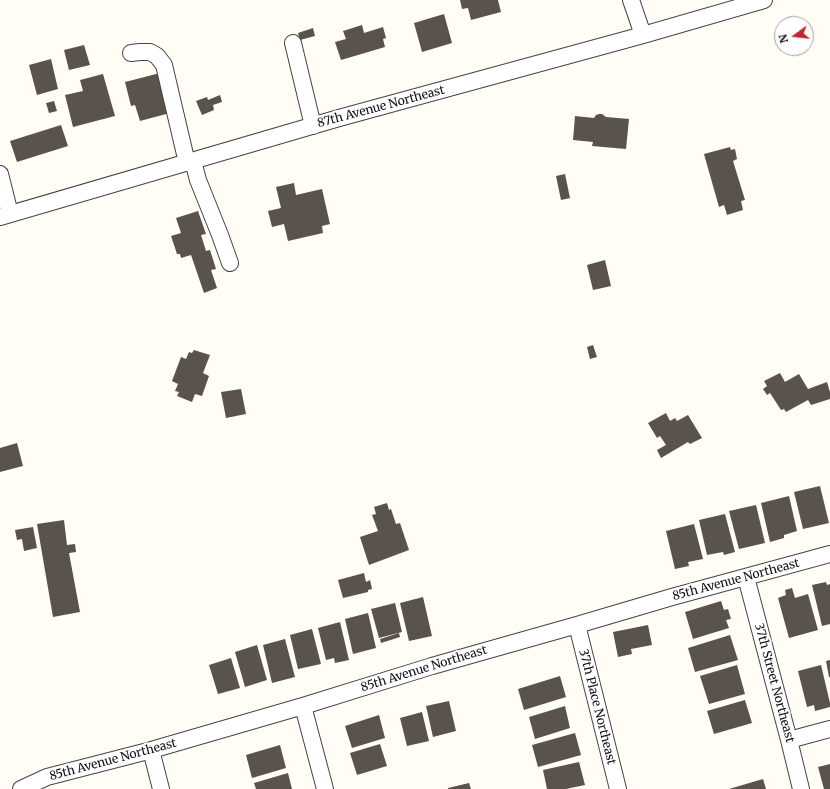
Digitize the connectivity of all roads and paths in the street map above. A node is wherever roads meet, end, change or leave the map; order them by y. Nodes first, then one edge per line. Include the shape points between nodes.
1 (631, 0) edge
2 (764, 0) edge
3 (643, 36) junction
4 (293, 42) dead end
5 (131, 53) dead end
6 (313, 126) junction
7 (190, 162) junction
8 (0, 174) edge
9 (5, 216) edge
10 (230, 263) dead end
11 (830, 554) edge
12 (746, 577) junction
13 (577, 625) junction
14 (303, 706) junction
15 (830, 729) edge
16 (789, 740) junction
17 (151, 750) junction
18 (21, 789) edge
19 (161, 789) edge
20 (325, 789) edge
21 (618, 789) edge
22 (802, 789) edge

1 - 3 street
2 - 3 street, 87th Avenue Northeast
3 - 6 street, 87th Avenue Northeast
4 - 6 street
5 - 7 street via 150,52 164,65
6 - 7 street, 87th Avenue Northeast
7 - 9 street, 87th Avenue Northeast
7 - 10 street
8 - 9 street
11 - 12 street, 85th Avenue Northeast
12 - 13 street, 85th Avenue Northeast
12 - 16 street, 37th Street Northeast
13 - 14 street, 85th Avenue Northeast
13 - 21 street, 37th Place Northeast
14 - 17 street, 85th Avenue Northeast
14 - 20 street
15 - 16 street
16 - 22 street, 37th Street Northeast
17 - 18 street, 85th Avenue Northeast via 47,777
17 - 19 street

